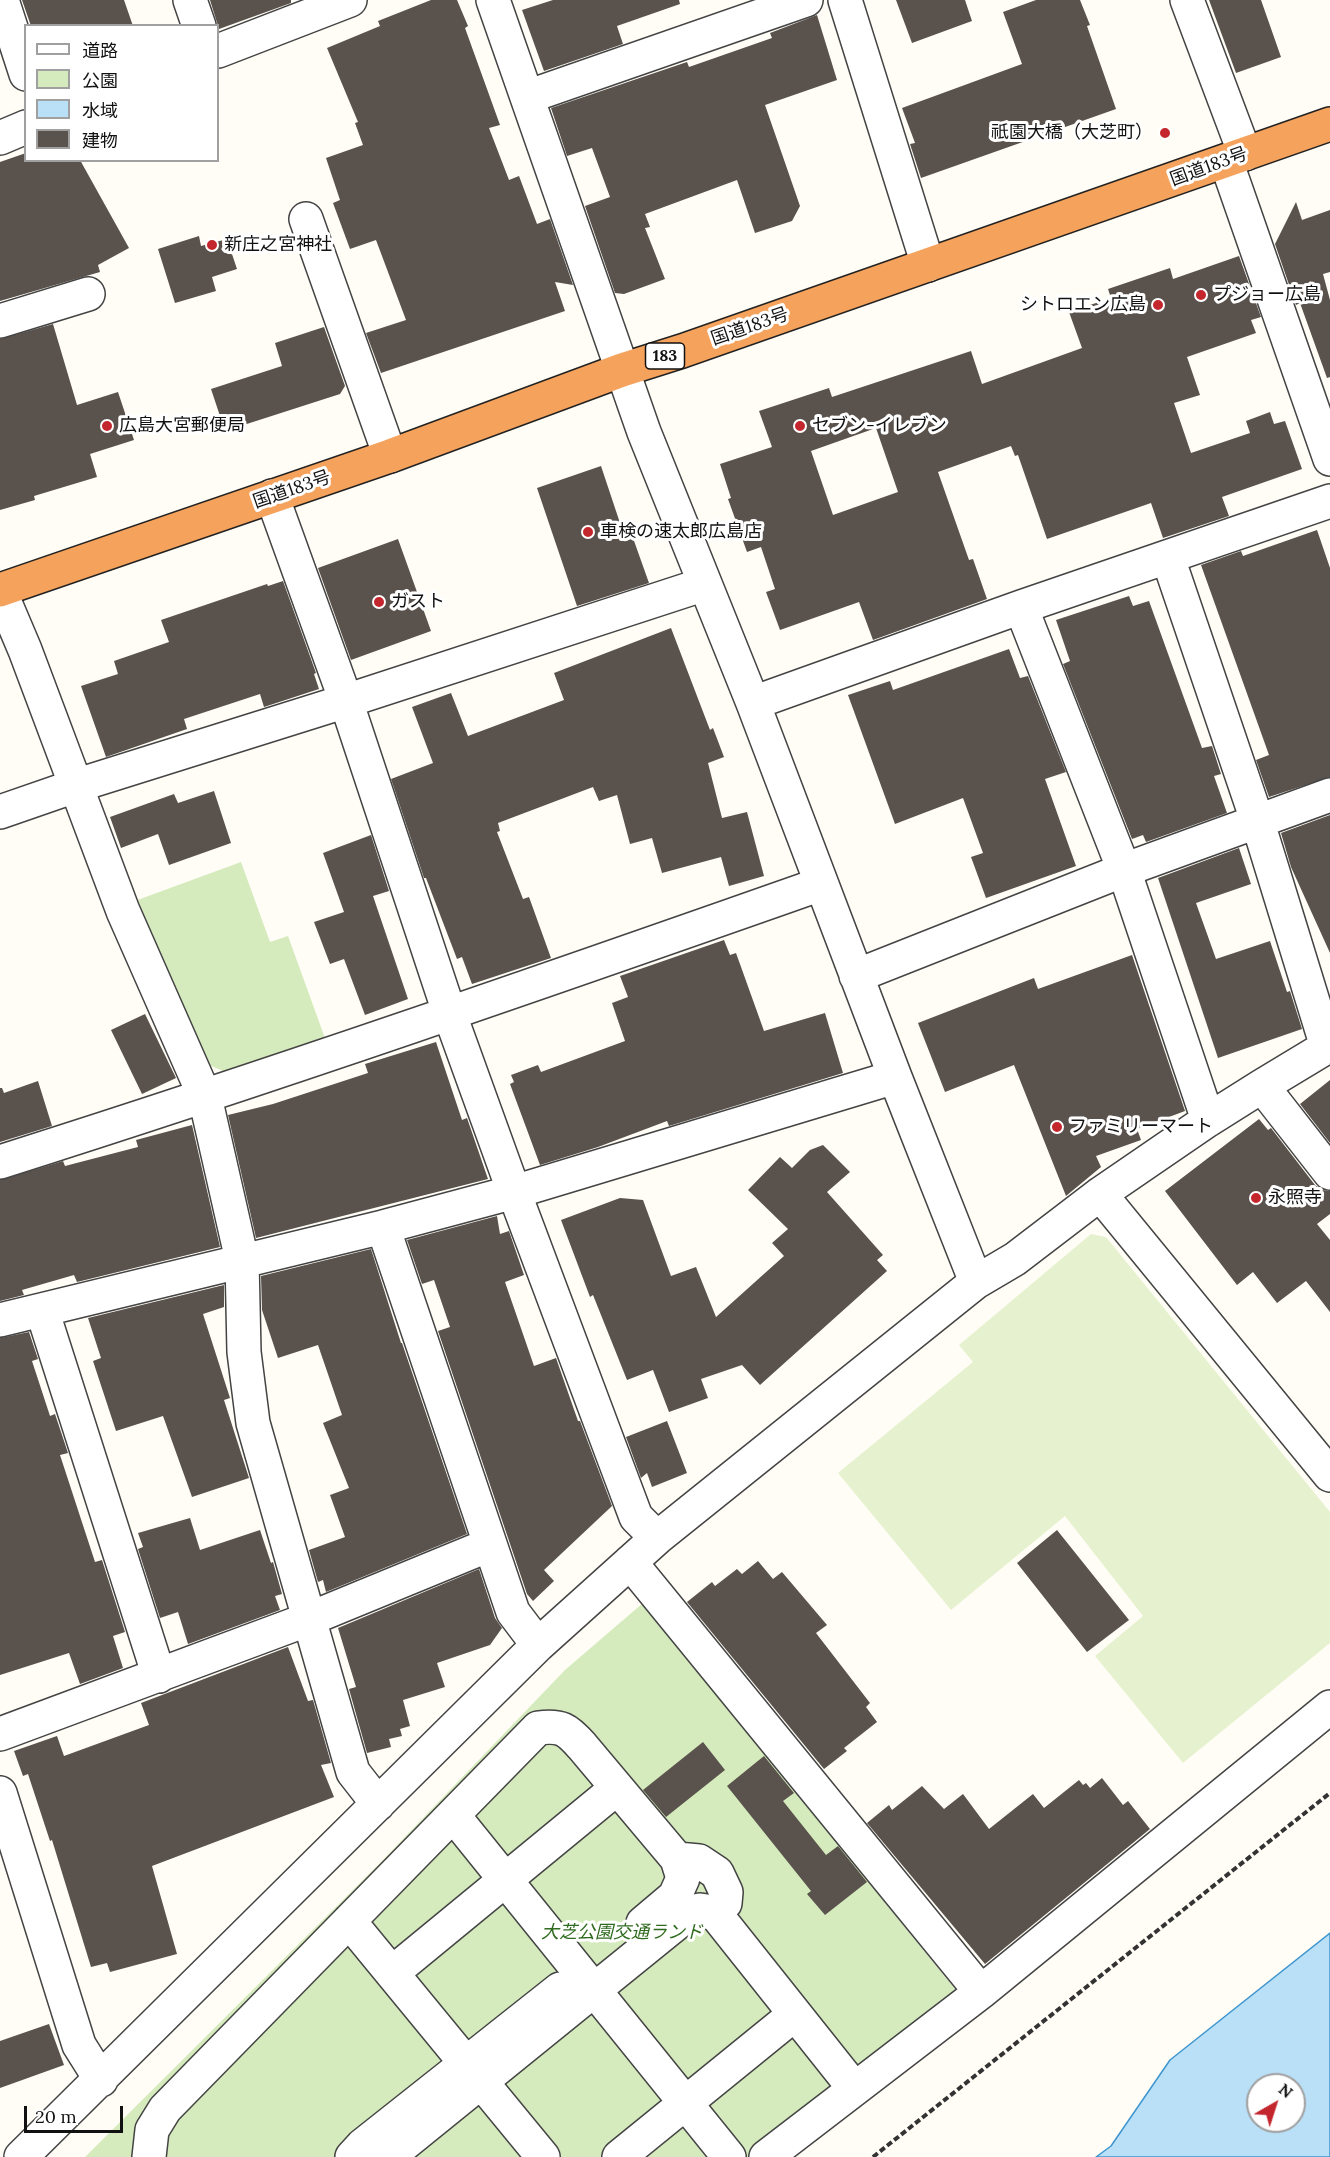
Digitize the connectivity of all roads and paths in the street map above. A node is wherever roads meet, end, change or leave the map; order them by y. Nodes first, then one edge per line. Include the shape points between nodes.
1 (2, 0) edge
2 (190, 0) edge
3 (350, 0) edge
4 (493, 0) edge
5 (806, 0) edge
6 (845, 0) edge
7 (1187, 0) edge
8 (198, 24) edge
9 (219, 51) edge
10 (24, 68) edge
11 (527, 97) junction
12 (1330, 124) edge
13 (24, 128) edge
14 (0, 138) edge
15 (1236, 157) junction
16 (306, 219) dead end
17 (928, 265) junction
18 (87, 294) dead end
19 (0, 321) edge
20 (622, 370) junction
21 (390, 456) junction
22 (1330, 459) edge
23 (272, 496) junction
24 (1330, 501) edge
25 (1168, 558) junction
26 (705, 584) junction
27 (0, 591) edge
28 (1021, 607) junction
29 (346, 701) junction
30 (753, 703) junction
31 (75, 786) junction
32 (1330, 795) edge
33 (0, 812) edge
34 (1258, 823) junction
35 (1124, 870) junction
36 (821, 884) junction
37 (856, 976) junction
38 (450, 1015) junction
39 (1329, 1046) edge
40 (895, 1077) junction
41 (1262, 1086) junction
42 (206, 1097) junction
43 (1208, 1120) junction
44 (0, 1162) edge
45 (1330, 1173) edge
46 (514, 1192) junction
47 (1100, 1194) junction
48 (383, 1227) junction
49 (242, 1260) junction
50 (976, 1282) junction
51 (42, 1310) junction
52 (0, 1320) edge
53 (1330, 1475) edge
54 (657, 1538) junction
55 (489, 1545) junction
56 (630, 1562) junction
57 (309, 1619) junction
58 (538, 1645) junction
59 (159, 1676) junction
60 (1330, 1707) edge
61 (0, 1734) edge
62 (617, 1788) junction
63 (0, 1793) edge
64 (1330, 1793) edge
65 (378, 1804) junction
66 (453, 1815) junction
67 (677, 1859) junction
68 (505, 1880) junction
69 (714, 1912) junction
70 (349, 1921) junction
71 (392, 1973) junction
72 (587, 1982) junction
73 (981, 1992) junction
74 (795, 2014) junction
75 (473, 2073) junction
76 (101, 2080) junction
77 (854, 2088) junction
78 (686, 2103) junction
79 (21, 2157) edge
80 (149, 2157) edge
81 (352, 2157) edge
82 (388, 2157) edge
83 (543, 2157) edge
84 (619, 2157) edge
85 (729, 2157) edge
86 (766, 2157) edge
87 (873, 2157) edge

1 - 10 street
2 - 8 street
3 - 9 street
4 - 11 street
5 - 11 street
6 - 17 street
7 - 15 street
11 - 20 street
12 - 15 highway, 国道183号 / 183
13 - 14 street
15 - 17 highway, 国道183号 / 183
15 - 22 street
16 - 21 street
17 - 20 highway, 国道183号 / 183
18 - 19 street
20 - 21 highway, 国道183号 / 183
20 - 26 street
21 - 23 highway, 国道183号 / 183
23 - 27 highway, 国道183号 / 183
23 - 29 street
24 - 25 street
25 - 28 street
25 - 34 street
26 - 29 street
26 - 30 street
27 - 31 street
28 - 30 street
28 - 35 street
29 - 31 street
29 - 38 street
30 - 36 street
31 - 33 street
31 - 42 street via 123,911
32 - 34 street
34 - 35 street
34 - 39 street
35 - 37 street
35 - 43 street
36 - 37 street
36 - 38 street
37 - 40 street
38 - 42 street
38 - 46 street
39 - 41 street
40 - 46 street
40 - 50 street
41 - 43 street
41 - 45 street
42 - 44 street
42 - 49 street
43 - 47 street
46 - 48 street
46 - 54 street via 636,1516
47 - 50 street
47 - 53 street
48 - 49 street
48 - 55 street
49 - 51 street
49 - 57 street via 244,1352 253,1423
50 - 54 street
51 - 52 street
51 - 59 street
54 - 56 street
55 - 57 street
55 - 58 street via 513,1612
56 - 58 street
56 - 73 street
57 - 59 street
57 - 65 street via 353,1772
58 - 65 street
59 - 61 street
60 - 73 street
62 - 66 street via 569,1732 555,1726 538,1728
62 - 67 street
62 - 68 street
63 - 76 street via 79,2045
64 - 87 path
65 - 76 street
66 - 68 street
66 - 70 street
67 - 69 street via 699,1861 717,1873 726,1892 725,1902
67 - 72 street via 683,1878 675,1896
68 - 71 street
68 - 72 street
69 - 72 street via 700,1910 688,1914
69 - 74 street
70 - 71 street
70 - 80 street via 165,2109 152,2130
71 - 75 street
72 - 75 street
72 - 78 street
73 - 77 street
74 - 77 street
74 - 78 street
75 - 81 street via 363,2145
75 - 82 street
75 - 83 street
76 - 79 street
77 - 86 street
78 - 84 street
78 - 85 street

